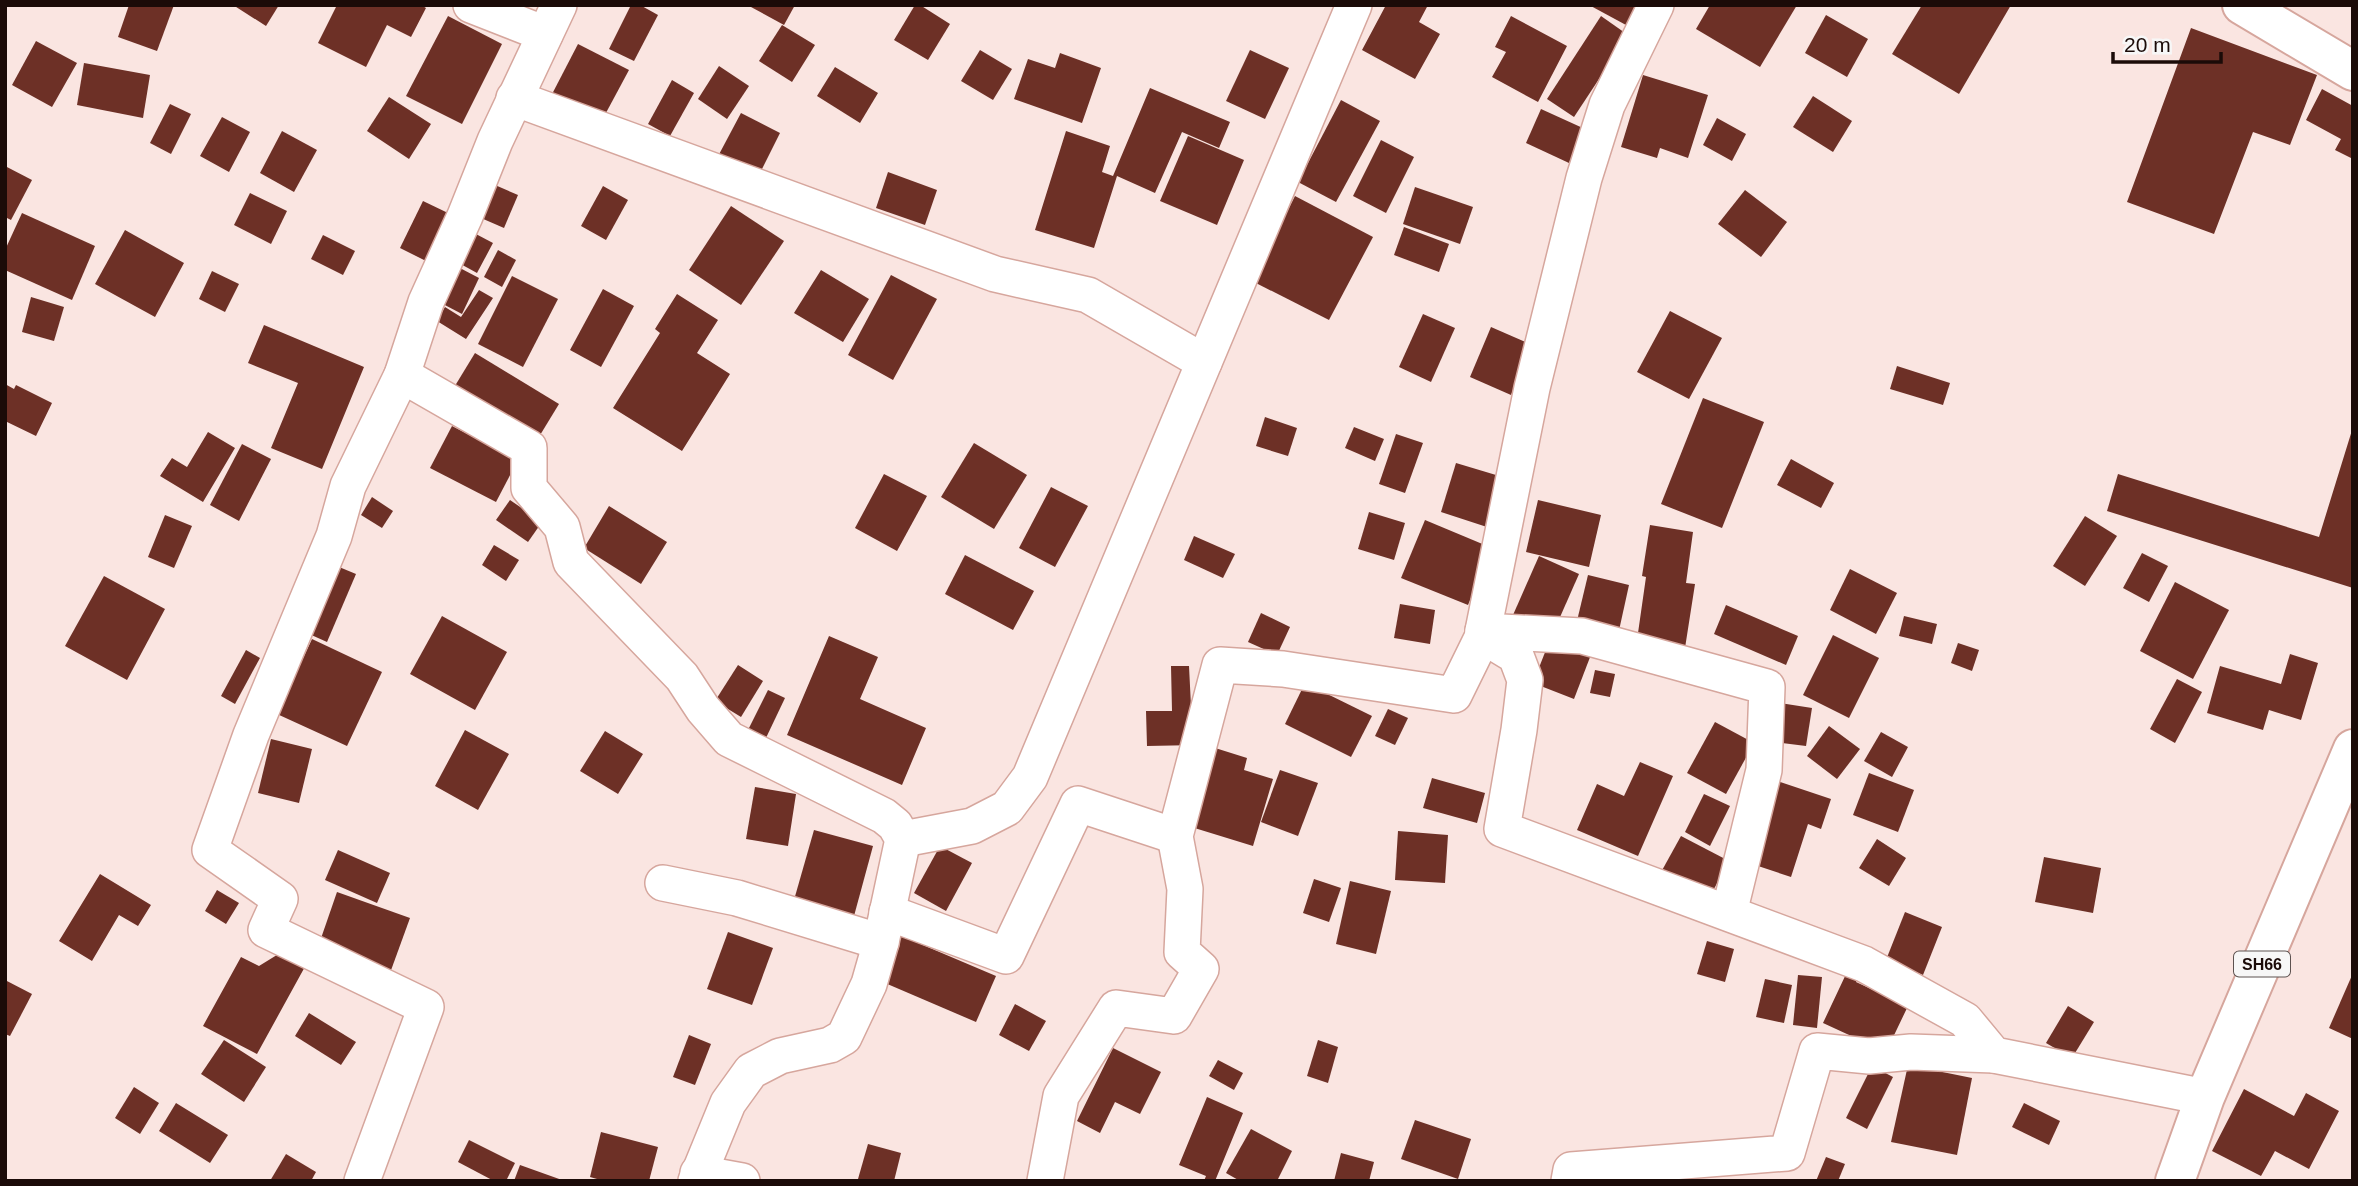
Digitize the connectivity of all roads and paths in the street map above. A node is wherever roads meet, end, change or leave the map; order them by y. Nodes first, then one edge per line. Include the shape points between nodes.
1 (471, 5) edge
2 (1354, 5) edge
3 (1656, 5) edge
4 (2242, 5) edge
5 (552, 20) edge
6 (2353, 71) edge
7 (514, 98) junction
8 (1204, 362) junction
9 (402, 375) junction
10 (1483, 633) junction
11 (2353, 749) edge
12 (1175, 836) junction
13 (903, 839) junction
14 (663, 883) dead end
15 (1729, 913) junction
16 (884, 927) junction
17 (1994, 1055) junction
18 (2205, 1097) junction
19 (697, 1177) edge
20 (362, 1181) edge
21 (742, 1181) edge
22 (1045, 1181) edge
23 (1569, 1181) edge
24 (2175, 1181) edge

1 - 5 street
2 - 8 street
3 - 10 street via 1606,106 1584,178 1532,388
4 - 6 main road
5 - 7 street
7 - 8 street via 995,274 1088,295
7 - 9 street via 426,302
8 - 13 street via 1030,777 1007,808 972,825
9 - 13 street via 529,449 529,488 562,527 570,562 682,677 729,739 884,816
9 - 20 street via 348,486 334,536 251,735 210,850 280,899 266,930 426,1007
10 - 12 street via 1454,695 1283,669 1220,665
10 - 15 street via 1516,656 1525,680 1502,829
10 - 15 street via 1582,636 1768,687 1764,770
11 - 18 main road, SH66
12 - 16 street via 1078,804 1006,956
12 - 22 street via 1185,889 1182,952 1201,969 1174,1016 1116,1008 1061,1096
13 - 16 street
14 - 16 street
15 - 17 street via 1864,964 1965,1020
16 - 19 street via 869,984 844,1037 831,1045 780,1056 751,1071 728,1103
17 - 18 street
17 - 23 street via 1911,1052 1869,1056 1817,1051 1787,1153 1571,1170
18 - 24 main road, SH66
19 - 21 street

